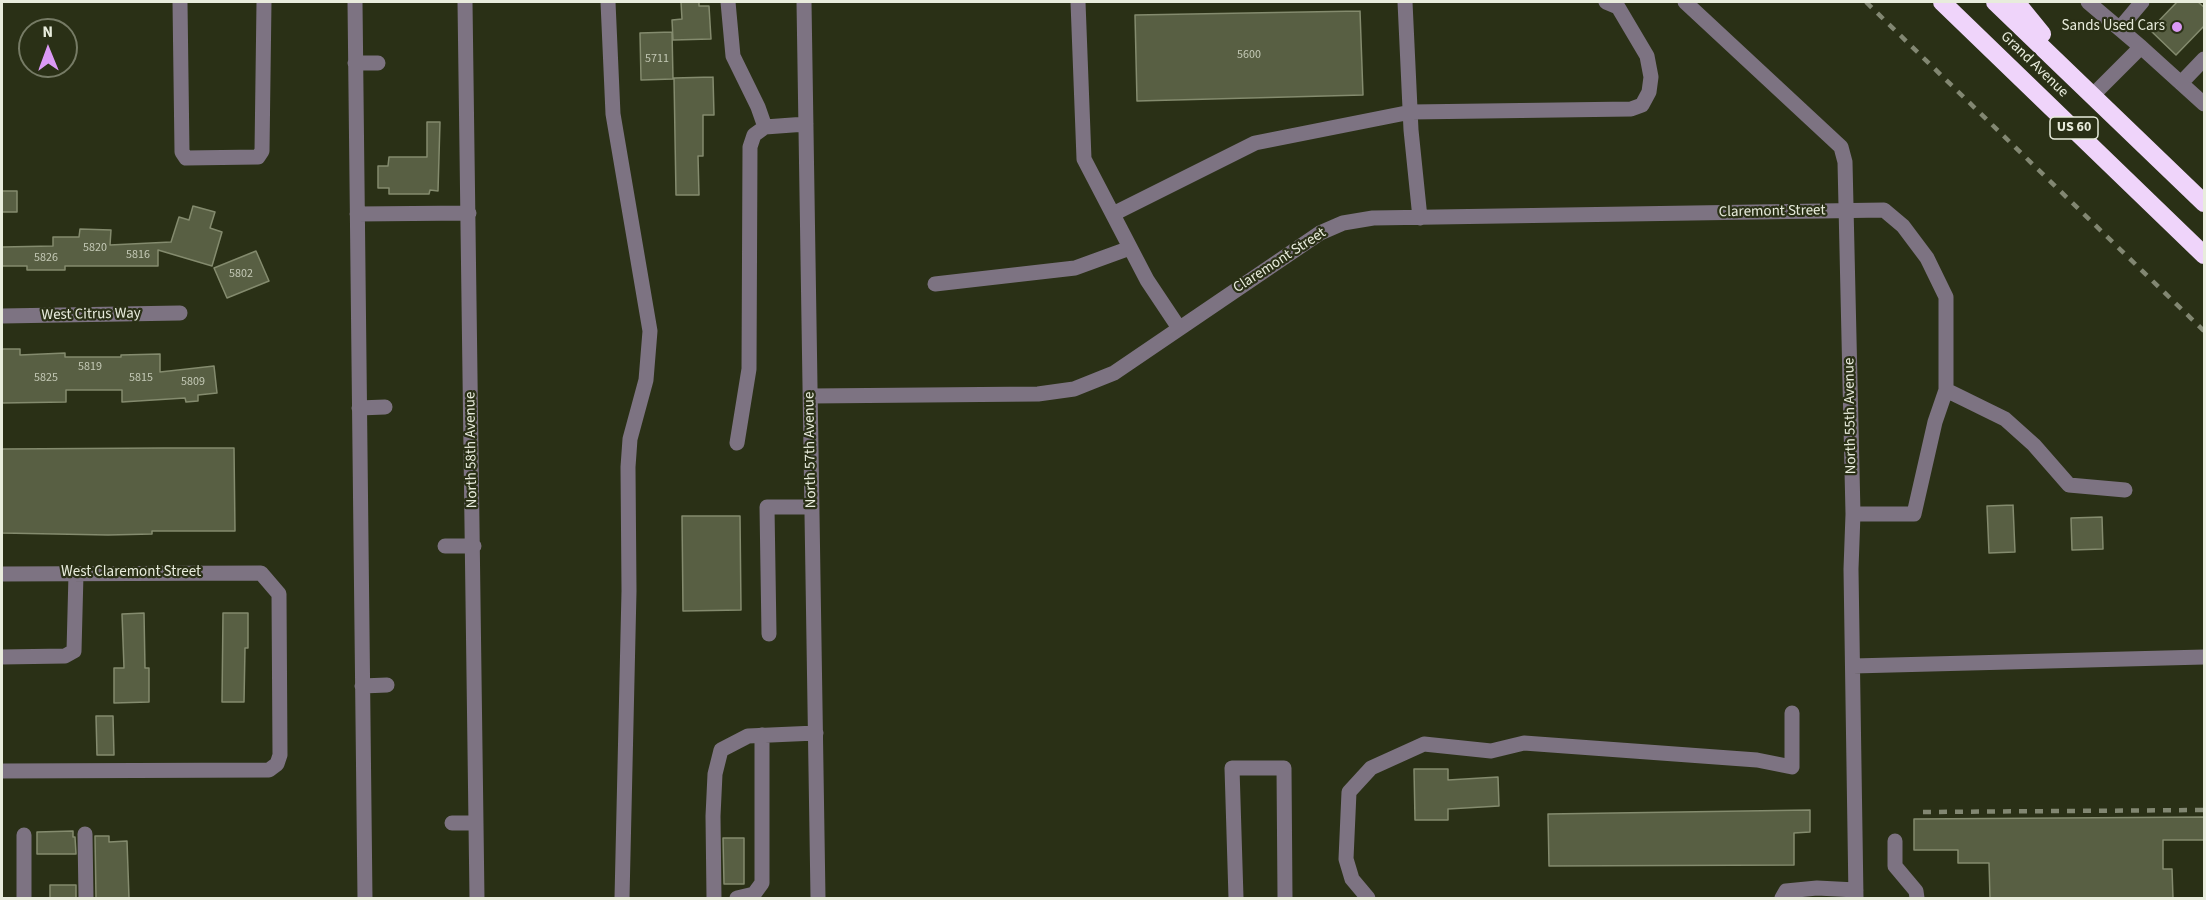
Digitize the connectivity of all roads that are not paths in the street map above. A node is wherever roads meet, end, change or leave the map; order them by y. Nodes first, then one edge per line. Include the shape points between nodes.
1 (180, 2) edge
2 (264, 2) edge
3 (355, 2) edge
4 (465, 2) edge
5 (608, 2) edge
6 (728, 2) edge
7 (804, 2) edge
8 (1078, 2) edge
9 (1405, 2) edge
10 (1606, 2) edge
11 (1685, 2) edge
12 (1942, 2) edge
13 (1995, 2) edge
14 (2016, 2) edge
15 (2088, 2) edge
16 (2142, 2) edge
17 (2120, 28) junction
18 (2141, 47) junction
19 (2205, 59) edge
20 (355, 63) junction
21 (378, 63) dead end
22 (2181, 83) junction
23 (2092, 96) junction
24 (2205, 104) edge
25 (1411, 112) junction
26 (806, 124) junction
27 (765, 127) junction
28 (2205, 203) edge
29 (1847, 211) junction
30 (469, 213) junction
31 (357, 214) junction
32 (1113, 214) junction
33 (1420, 218) junction
34 (1130, 248) junction
35 (2205, 255) edge
36 (935, 285) dead end
37 (180, 314) dead end
38 (2, 316) edge
39 (1179, 328) junction
40 (1946, 390) junction
41 (811, 396) junction
42 (385, 407) dead end
43 (359, 408) junction
44 (737, 443) dead end
45 (2125, 490) dead end
46 (812, 507) junction
47 (1852, 514) junction
48 (445, 546) dead end
49 (474, 546) junction
50 (76, 573) junction
51 (2, 574) edge
52 (769, 634) dead end
53 (2, 657) edge
54 (2205, 657) edge
55 (1853, 666) junction
56 (387, 685) dead end
57 (362, 686) junction
58 (1792, 713) dead end
59 (816, 733) junction
60 (762, 735) junction
61 (2, 771) edge
62 (452, 823) dead end
63 (476, 823) junction
64 (85, 834) dead end
65 (24, 835) dead end
66 (1895, 841) dead end
67 (1856, 894) edge
68 (24, 898) edge
69 (86, 898) edge
70 (364, 898) edge
71 (477, 898) edge
72 (622, 898) edge
73 (714, 898) edge
74 (737, 898) edge
75 (818, 898) edge
76 (1236, 898) edge
77 (1285, 898) edge
78 (1368, 898) edge
79 (1782, 898) edge
80 (1917, 898) edge

1 - 2 street via 182,152 186,158 258,157 262,151
3 - 20 street
4 - 30 street, North 58th Avenue
5 - 72 street via 613,114 650,331 646,380 630,439 628,467
6 - 27 street via 733,56
7 - 26 street, North 57th Avenue
8 - 32 street via 1084,159
9 - 25 street
10 - 25 street via 1618,7 1647,56 1651,77 1642,105 1631,109
11 - 29 street, North 55th Avenue via 1841,147
12 - 35 highway, Grand Avenue / US 60
13 - 23 highway, Grand Avenue / US 60
14 - 23 highway
15 - 17 street
16 - 17 street
17 - 18 street
18 - 22 street
18 - 23 street
19 - 22 street
20 - 21 street
20 - 31 street
22 - 24 street
23 - 28 highway, Grand Avenue / US 60
25 - 32 street via 1255,143
25 - 33 street
26 - 27 street
26 - 41 street, North 57th Avenue
27 - 44 street via 754,135 750,147 748,369
29 - 33 street, Claremont Street
29 - 40 street, Claremont Street via 1884,210 1903,226 1927,258 1946,297
29 - 47 street, North 55th Avenue
30 - 31 street
30 - 49 street, North 58th Avenue
31 - 43 street
32 - 34 street
33 - 39 street, Claremont Street via 1343,223 1320,233
34 - 36 street via 1075,268
34 - 39 street
37 - 38 street, West Citrus Way
39 - 41 street, Claremont Street via 1114,373 1074,389 1038,394
40 - 45 street via 2005,419 2069,485
40 - 47 street, Claremont Street via 1914,514
41 - 46 street, North 57th Avenue
42 - 43 street
43 - 57 street
46 - 52 street via 767,507
46 - 59 street, North 57th Avenue
47 - 55 street, North 55th Avenue
48 - 49 street
49 - 63 street, North 58th Avenue
50 - 51 street, West Claremont Street
50 - 53 street via 74,651 65,656
50 - 61 street, West Claremont Street via 261,573 279,594 277,764 269,770
54 - 55 street
55 - 67 street, North 55th Avenue
56 - 57 street
57 - 70 street
58 - 78 street via 1791,767 1757,760 1524,743 1491,751 1424,744 1371,768 1349,792 1346,859 1352,879
59 - 60 street
59 - 75 street, North 57th Avenue
60 - 73 street via 748,736 721,750 713,816
60 - 74 street via 762,883 754,894
62 - 63 street
63 - 71 street, North 58th Avenue
64 - 69 street
65 - 68 street
66 - 80 street via 1895,866 1916,891
67 - 79 street via 1817,888 1786,891
76 - 77 street via 1232,768 1284,768

